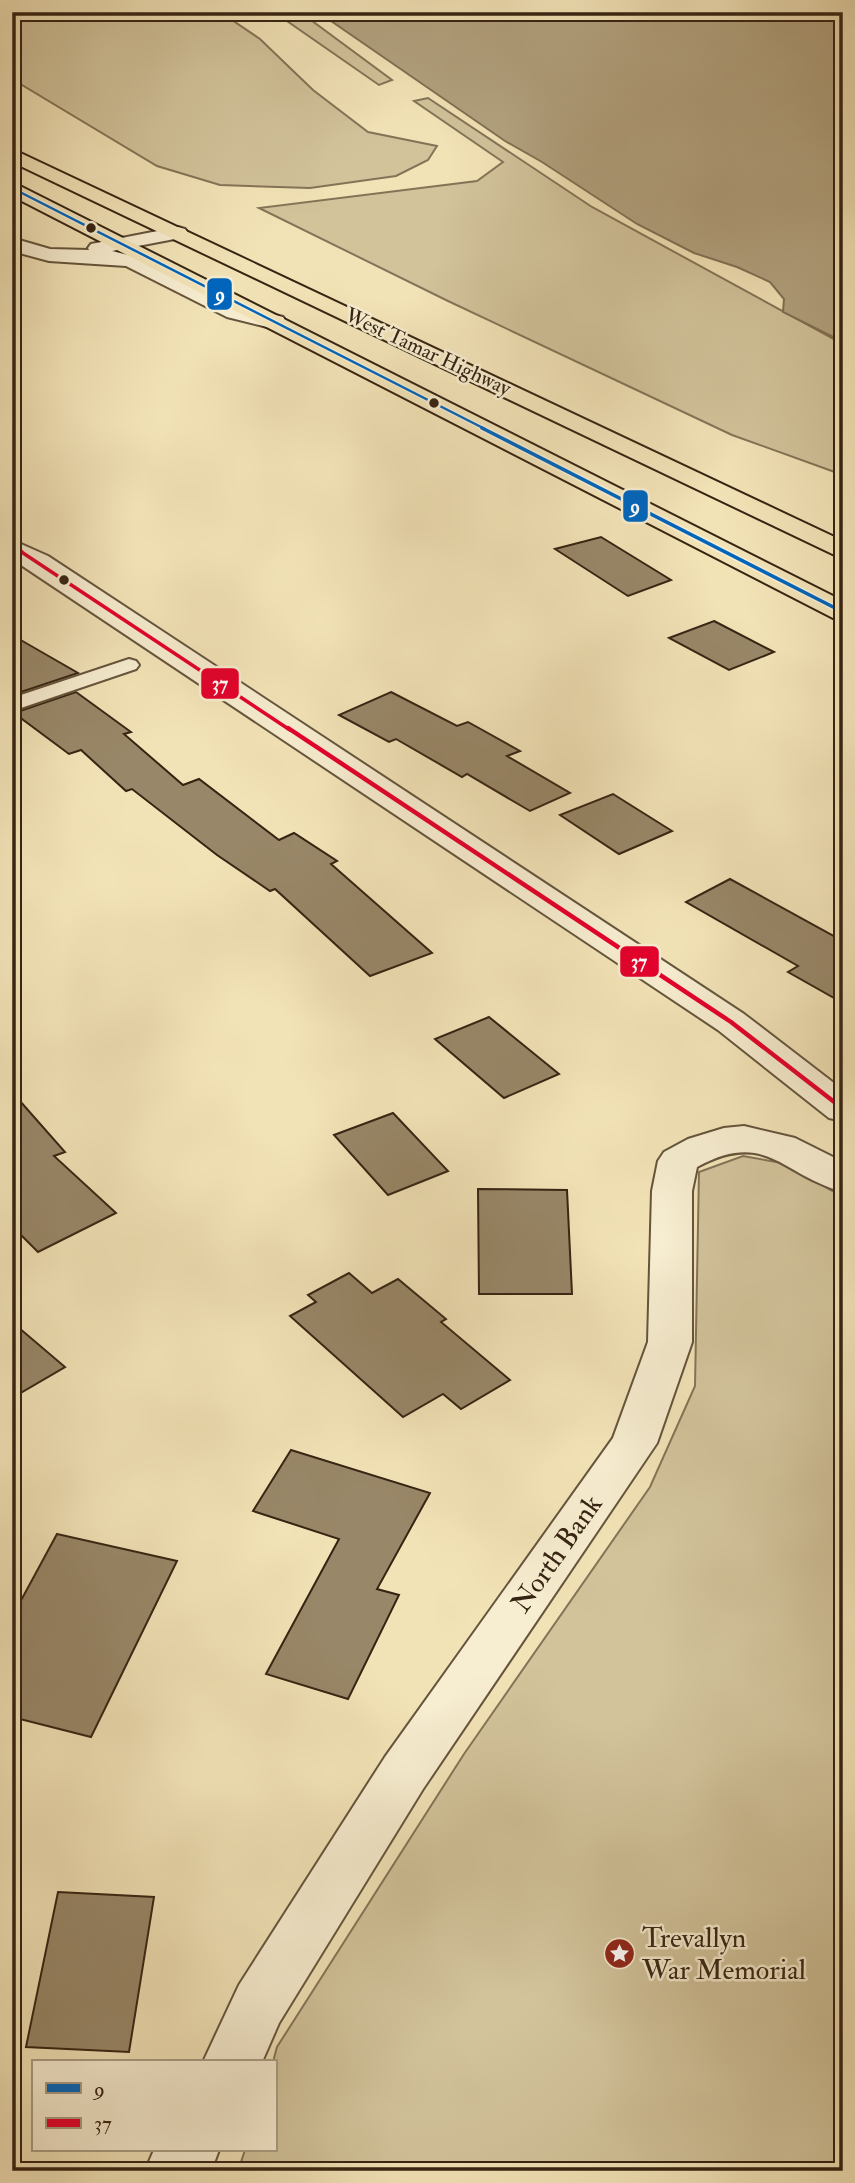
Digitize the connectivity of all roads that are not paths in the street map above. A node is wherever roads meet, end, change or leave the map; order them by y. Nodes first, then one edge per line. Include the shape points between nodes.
1 (12, 155) edge
2 (12, 188) edge
3 (178, 233) junction
4 (124, 244) junction
5 (16, 245) edge
6 (275, 322) junction
7 (16, 548) edge
8 (843, 551) edge
9 (843, 612) edge
10 (130, 665) dead end
11 (12, 705) edge
12 (843, 1108) edge
13 (843, 1180) edge
14 (233, 2060) edge
15 (188, 2152) edge
16 (176, 2171) edge

1 - 3 highway, West Tamar Highway
2 - 4 highway, West Tamar Highway
3 - 4 street
3 - 8 highway, West Tamar Highway
4 - 5 street via 75,250
4 - 6 highway, West Tamar Highway
5 - 6 street via 49,255 133,262 235,312
6 - 9 highway, West Tamar Highway
7 - 12 street via 731,1022
10 - 11 lane
13 - 14 street, North Bank via 769,1141 734,1137 701,1146 678,1161 672,1191 670,1342 634,1443 404,1773 259,2004
15 - 16 street

